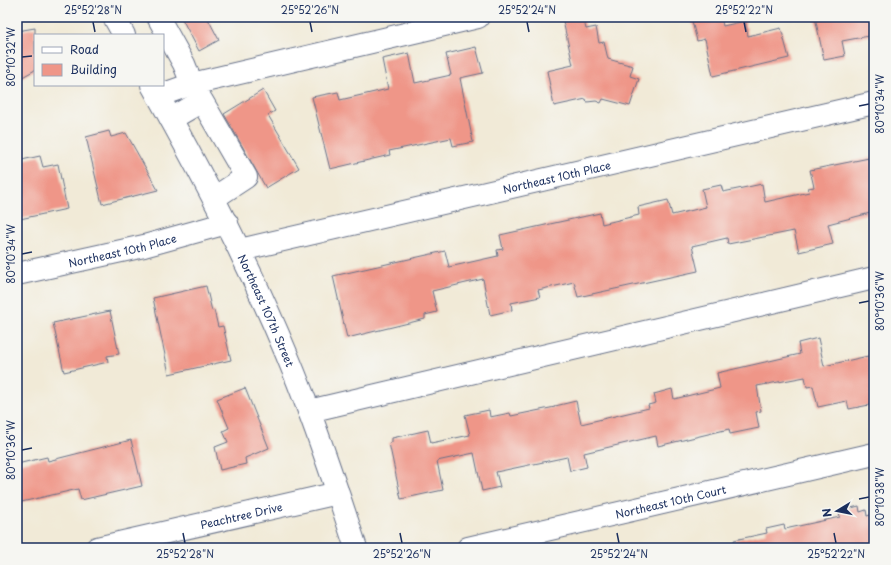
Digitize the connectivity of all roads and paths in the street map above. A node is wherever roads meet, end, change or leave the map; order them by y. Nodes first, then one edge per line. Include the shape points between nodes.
1 (114, 17) edge
2 (158, 17) edge
3 (478, 17) edge
4 (123, 34) edge
5 (192, 84) junction
6 (155, 90) edge
7 (874, 103) edge
8 (171, 119) junction
9 (214, 198) junction
10 (227, 223) junction
11 (240, 250) junction
12 (17, 274) edge
13 (874, 278) edge
14 (309, 411) junction
15 (874, 454) edge
16 (338, 493) junction
17 (97, 548) edge
18 (356, 548) edge
19 (468, 548) edge

1 - 4 street
2 - 5 street
3 - 5 street
5 - 6 street
6 - 8 street, Northeast 107th Street
7 - 11 street, Northeast 10th Place
8 - 9 street, Northeast 107th Street
8 - 9 street via 202,101 246,177
9 - 10 street, Northeast 107th Street
10 - 11 street, Northeast 107th Street
10 - 12 street, Northeast 10th Place via 144,246
11 - 14 street, Northeast 107th Street
13 - 14 street
14 - 16 street, Northeast 107th Street
15 - 19 street, Northeast 10th Court
16 - 17 street, Peachtree Drive
16 - 18 street, Northeast 107th Street

